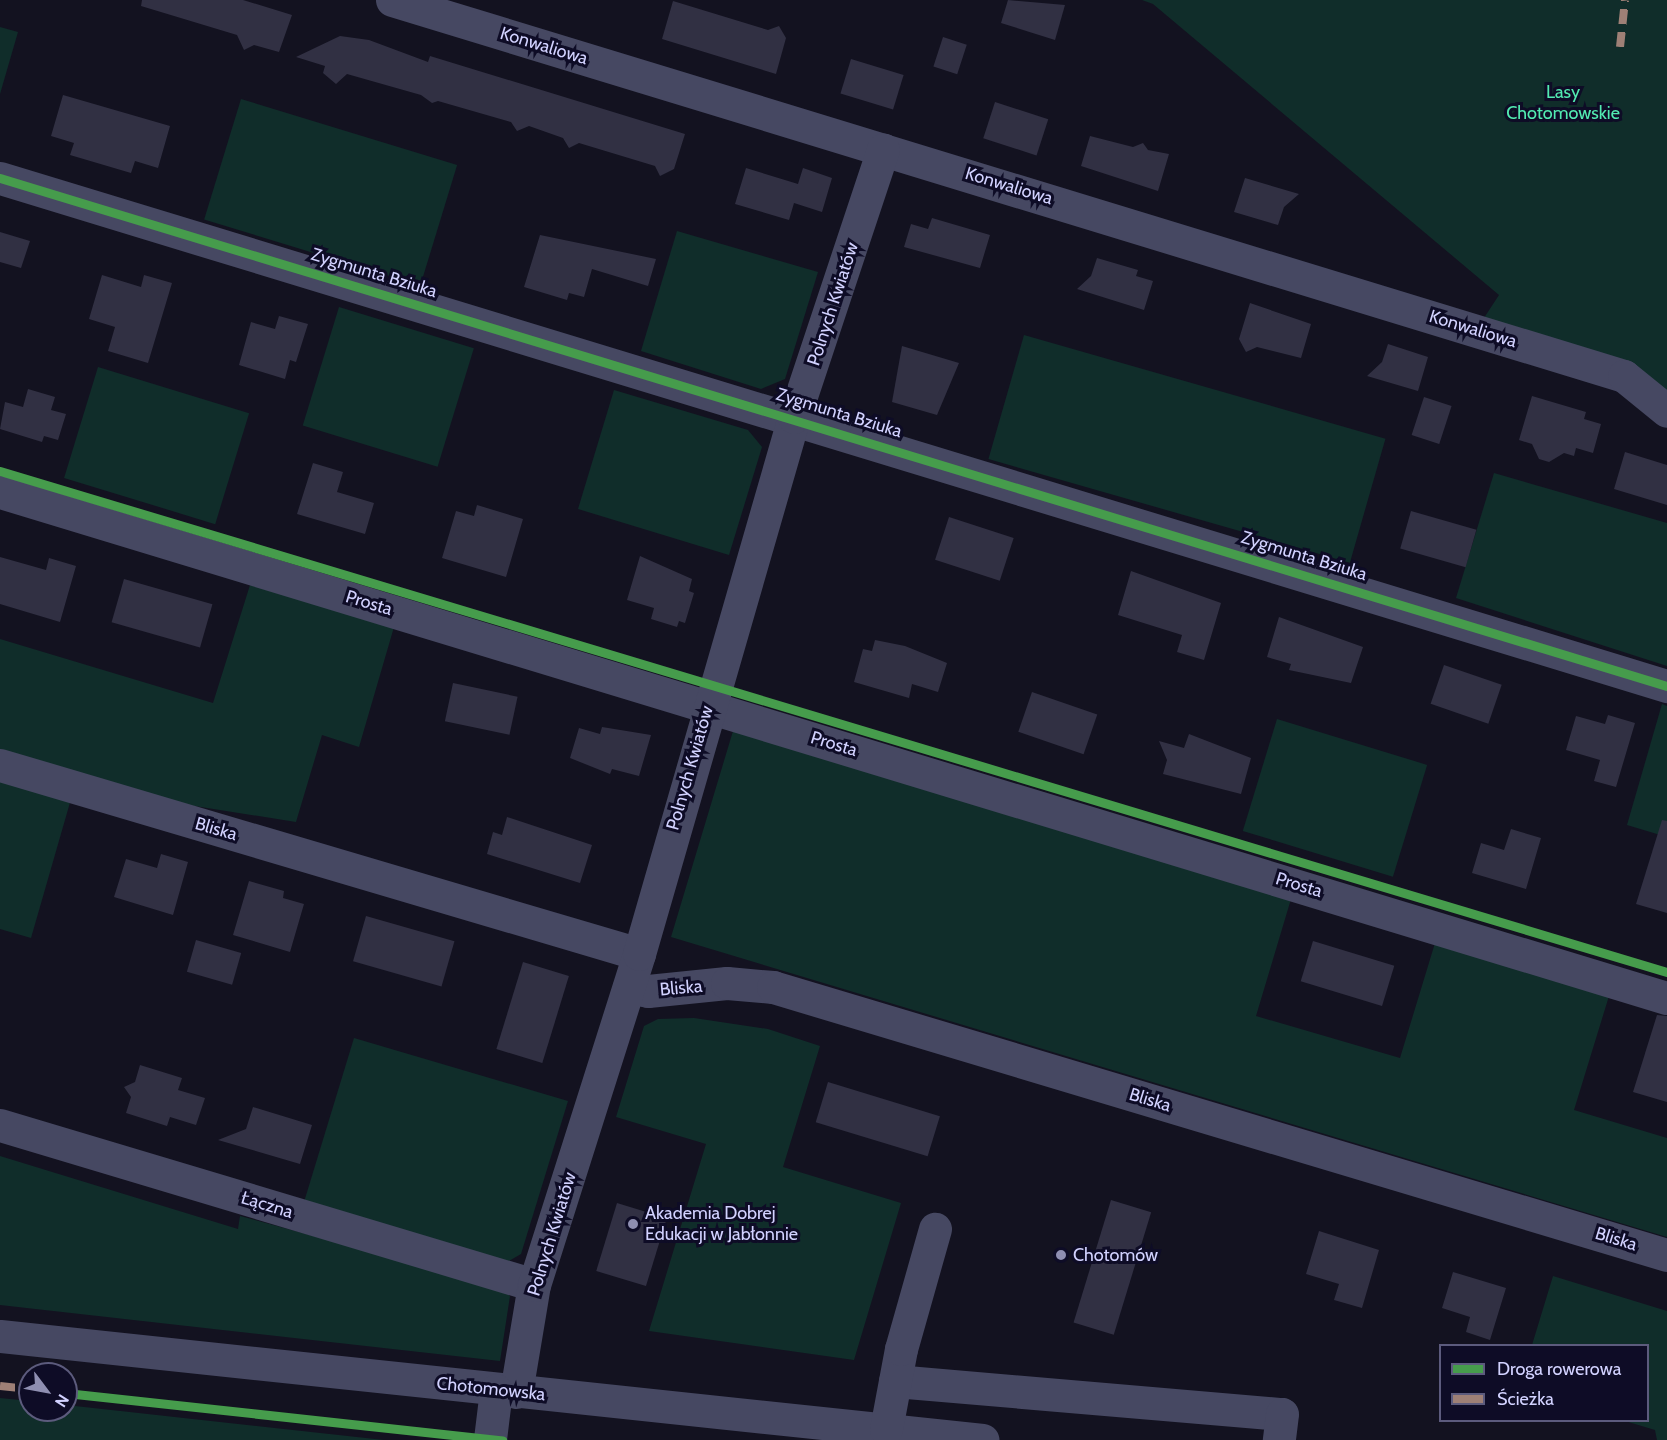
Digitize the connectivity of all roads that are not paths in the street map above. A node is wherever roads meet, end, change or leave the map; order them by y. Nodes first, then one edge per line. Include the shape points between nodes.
1 (392, 0) edge
2 (883, 149) junction
3 (0, 178) edge
4 (1667, 411) edge
5 (794, 417) junction
6 (0, 492) edge
7 (1667, 686) edge
8 (707, 706) junction
9 (0, 765) edge
10 (639, 954) junction
11 (629, 987) junction
12 (1667, 998) edge
13 (0, 1125) edge
14 (935, 1229) dead end
15 (1667, 1255) edge
16 (534, 1285) junction
17 (0, 1336) edge
18 (895, 1381) junction
19 (506, 1391) junction
20 (885, 1429) junction
21 (490, 1439) edge
22 (983, 1440) edge
23 (1279, 1440) edge

1 - 2 street, Konwaliowa
2 - 4 street, Konwaliowa via 1624,376
2 - 5 street, Polnych Kwiatów
3 - 5 street, Zygmunta Bziuka
5 - 7 street, Zygmunta Bziuka
5 - 8 street, Polnych Kwiatów
6 - 8 street, Prosta
8 - 10 street, Polnych Kwiatów
8 - 12 street, Prosta
9 - 10 street, Bliska
10 - 11 street, Polnych Kwiatów
11 - 15 street, Bliska via 648,991 727,984 773,987
11 - 16 street, Polnych Kwiatów
13 - 16 street, Łączna
14 - 18 street
16 - 19 street, Polnych Kwiatów
17 - 19 street, Chotomowska
18 - 20 street
18 - 23 street via 1282,1414
19 - 20 street, Chotomowska
19 - 21 street, Polnych Kwiatów
20 - 22 street, Chotomowska

